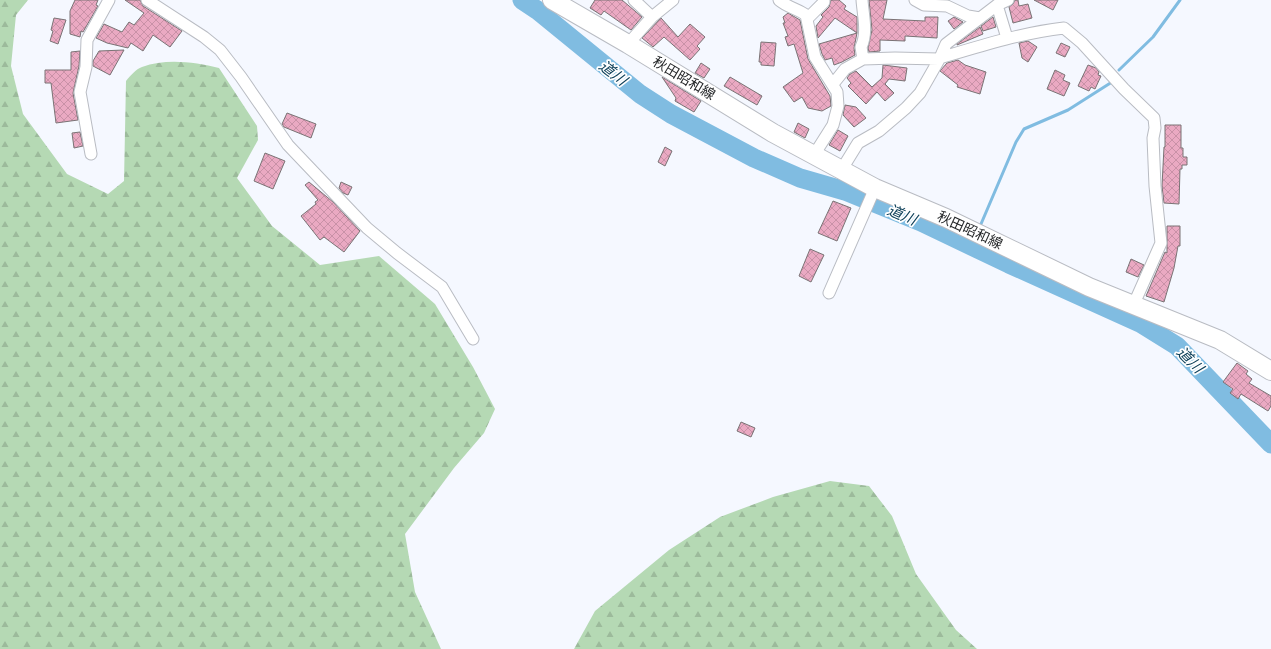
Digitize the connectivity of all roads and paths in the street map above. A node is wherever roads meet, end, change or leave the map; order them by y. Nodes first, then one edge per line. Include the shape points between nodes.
1 (109, 0) edge
2 (147, 0) edge
3 (552, 0) edge
4 (634, 0) edge
5 (673, 0) edge
6 (779, 0) edge
7 (824, 0) edge
8 (862, 0) edge
9 (915, 0) edge
10 (1008, 0) edge
11 (997, 5) junction
12 (652, 17) junction
13 (980, 18) junction
14 (807, 19) junction
15 (1007, 38) junction
16 (628, 44) junction
17 (863, 59) junction
18 (939, 59) junction
19 (833, 84) junction
20 (91, 154) dead end
21 (814, 155) junction
22 (842, 169) junction
23 (875, 188) junction
24 (829, 293) dead end
25 (1133, 306) junction
26 (473, 339) dead end
27 (1271, 371) edge

1 - 20 street via 87,40 86,67 80,92
2 - 26 street via 220,50 288,145 368,228 442,287
3 - 16 main road, 秋田昭和線
4 - 12 street
5 - 12 street
6 - 14 street via 799,10
7 - 14 street
8 - 17 street via 865,32 861,47
9 - 13 street via 924,5 952,7 968,16
10 - 11 street
11 - 13 street
11 - 15 street
12 - 16 street
13 - 18 street via 946,44
14 - 19 street via 815,57
15 - 18 street
15 - 25 street via 1064,28 1082,43 1154,118 1155,186 1161,243
16 - 21 main road, 秋田昭和線 via 773,133
17 - 18 street
17 - 19 street via 844,69
18 - 22 street via 920,93 878,132 858,143
19 - 21 street via 837,92 838,106 833,125
21 - 22 main road, 秋田昭和線
22 - 23 main road, 秋田昭和線
23 - 24 street
23 - 25 main road, 秋田昭和線 via 946,218
25 - 27 main road, 秋田昭和線 via 1220,340

